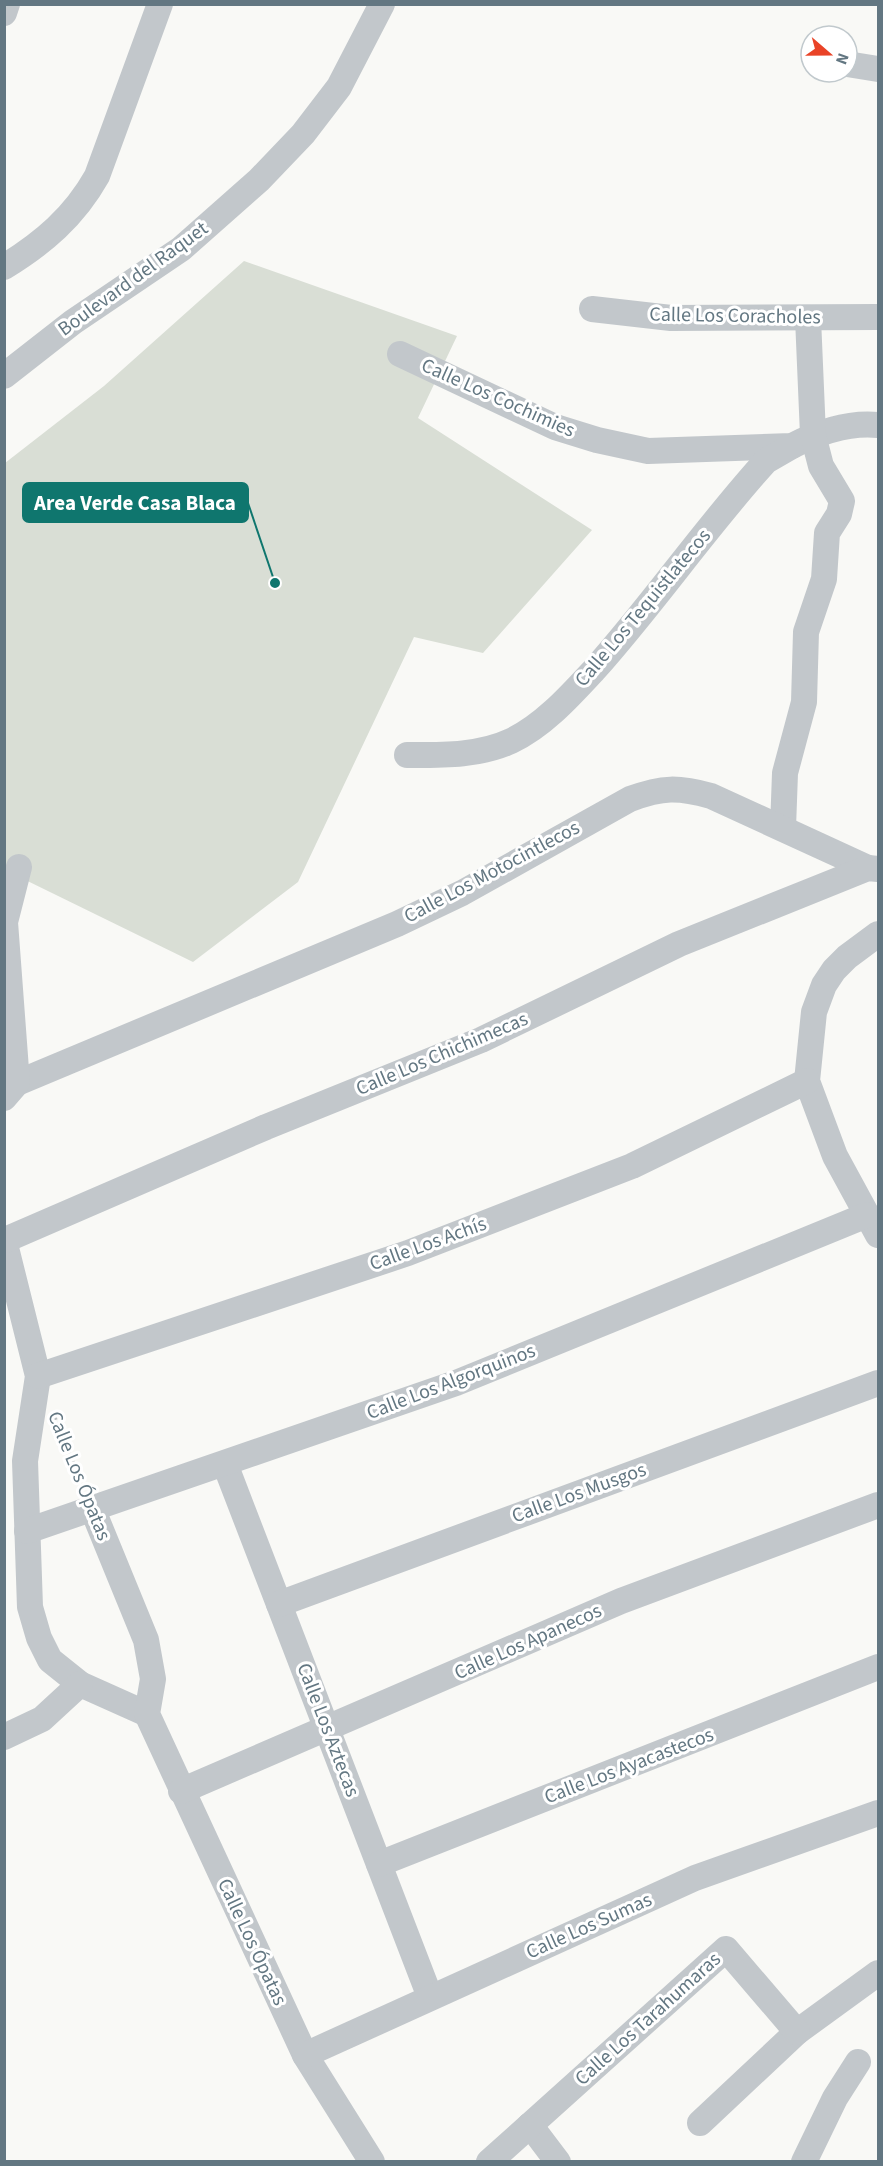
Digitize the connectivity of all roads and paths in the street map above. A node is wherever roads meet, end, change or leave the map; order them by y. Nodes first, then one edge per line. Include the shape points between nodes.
1 (7, 4) edge
2 (160, 4) edge
3 (382, 4) edge
4 (4, 13) edge
5 (859, 66) edge
6 (879, 69) edge
7 (4, 267) edge
8 (592, 309) dead end
9 (879, 317) edge
10 (808, 318) junction
11 (400, 354) dead end
12 (4, 375) edge
13 (879, 425) edge
14 (802, 441) junction
15 (407, 755) dead end
16 (783, 828) junction
17 (19, 867) dead end
18 (873, 868) edge
19 (879, 934) edge
20 (807, 1081) junction
21 (11, 1091) edge
22 (873, 1225) edge
23 (4, 1240) edge
24 (38, 1376) junction
25 (879, 1383) edge
26 (51, 1409) dead end
27 (225, 1464) junction
28 (879, 1505) edge
29 (92, 1508) junction
30 (27, 1532) junction
31 (279, 1604) junction
32 (879, 1667) edge
33 (80, 1684) junction
34 (147, 1714) junction
35 (327, 1730) junction
36 (4, 1737) edge
37 (182, 1791) junction
38 (879, 1813) edge
39 (379, 1864) junction
40 (879, 1973) edge
41 (430, 1997) junction
42 (797, 2032) junction
43 (305, 2055) junction
44 (858, 2062) dead end
45 (700, 2124) dead end
46 (530, 2126) junction
47 (372, 2162) edge
48 (489, 2162) edge
49 (558, 2162) edge
50 (804, 2162) edge

1 - 4 street
2 - 7 street via 84,200 51,235
3 - 12 street, Boulevard del Raquet via 339,87 303,134 259,180 182,249 73,322
5 - 6 street
8 - 10 street, Calle Los Coracholes via 672,318
9 - 10 street, Calle Los Coracholes
10 - 14 street
11 - 14 street, Calle Los Cochimies via 555,427 597,440 648,451
13 - 14 street, Calle Los Cochimies via 862,423
14 - 15 street, Calle Los Tequistlatecos via 765,461 616,645 571,695 530,729 490,748 452,755
14 - 16 street via 842,501 827,532 824,579 806,632 804,702 785,773
16 - 18 street, Calle Los Motocintlecos
16 - 21 street, Calle Los Motocintlecos via 711,796 684,788 657,789 598,815 462,893 398,924
17 - 21 street via 5,922
18 - 23 street, Calle Los Chichimecas via 679,944 481,1040
19 - 20 street via 847,957 825,985 814,1012
20 - 22 street via 835,1156
20 - 24 street, Calle Los Achís via 632,1166 408,1253
22 - 27 street, Calle Los Algorquinos via 456,1383
23 - 24 street, Calle Los Ópatas
24 - 30 street, Calle Los Ópatas via 25,1461
25 - 31 street, Calle Los Musgos
26 - 29 path, Calle Los Ópatas
27 - 29 street, Calle Los Algorquinos
27 - 31 street, Calle Los Aztecas
28 - 35 street, Calle Los Apanecos via 621,1601
29 - 30 street, Calle Los Algorquinos
29 - 34 street, Calle Los Ópatas via 146,1640 153,1679
30 - 33 street, Calle Los Ópatas via 30,1607 39,1638 50,1660
31 - 35 street, Calle Los Aztecas
32 - 39 street, Calle Los Ayacastecos
33 - 34 street, Calle Los Ópatas
33 - 36 street via 42,1719
34 - 37 street, Calle Los Ópatas
35 - 37 street, Calle Los Apanecos
35 - 39 street, Calle Los Aztecas
37 - 43 street, Calle Los Ópatas
38 - 41 street, Calle Los Sumas via 695,1878
39 - 41 street, Calle Los Aztecas
40 - 42 street
41 - 43 street, Calle Los Sumas
42 - 45 street
42 - 46 street, Calle Los Tarahumaras via 726,1949
43 - 47 street, Calle Los Ópatas
44 - 50 street via 835,2098
46 - 48 street, Calle Los Tarahumaras
46 - 49 street

